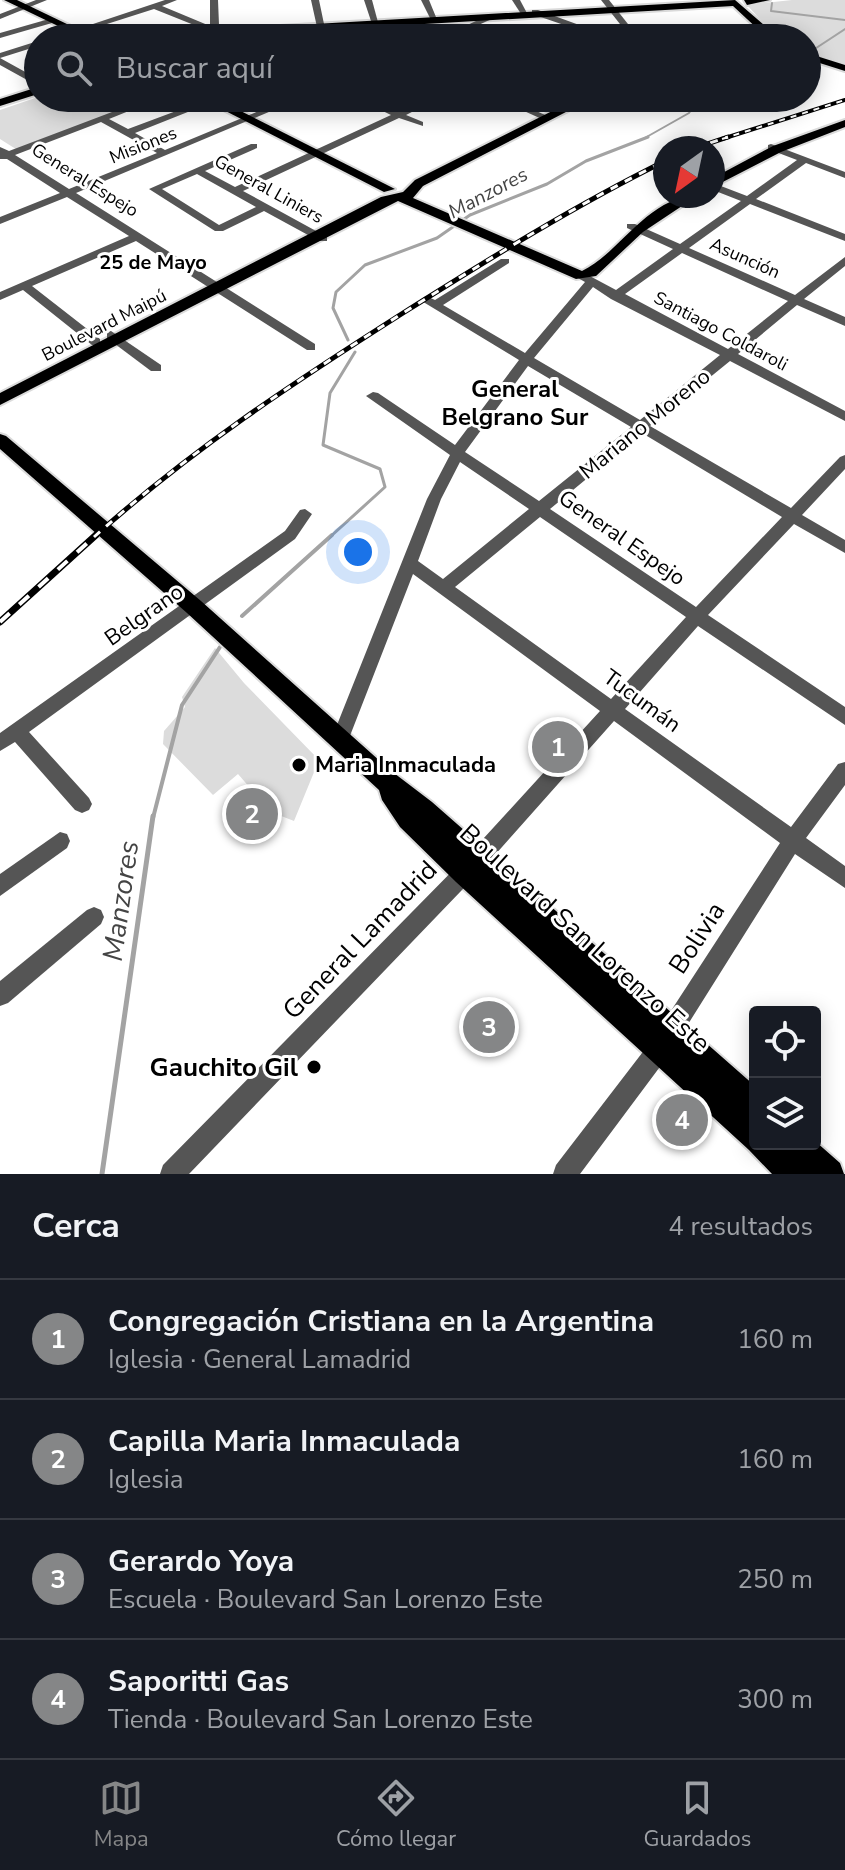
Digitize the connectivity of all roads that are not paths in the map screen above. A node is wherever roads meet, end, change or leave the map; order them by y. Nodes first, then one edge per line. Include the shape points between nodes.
1 (6, 0) edge
2 (43, 0) edge
3 (140, 0) edge
4 (173, 0) edge
5 (214, 0) edge
6 (315, 0) edge
7 (368, 0) edge
8 (425, 0) edge
9 (516, 0) edge
10 (765, 0) edge
11 (736, 2) edge
12 (153, 6) junction
13 (609, 6) edge
14 (25, 8) junction
15 (531, 13) junction
16 (0, 17) edge
17 (492, 17) junction
18 (434, 19) junction
19 (49, 21) junction
20 (375, 22) junction
21 (39, 24) edge
22 (55, 24) edge
23 (57, 24) edge
24 (104, 24) edge
25 (192, 24) edge
26 (215, 24) edge
27 (321, 24) edge
28 (348, 24) edge
29 (476, 24) edge
30 (567, 24) edge
31 (624, 24) edge
32 (759, 24) edge
33 (24, 29) edge
34 (0, 36) edge
35 (24, 49) edge
36 (0, 58) edge
37 (821, 60) edge
38 (845, 68) edge
39 (24, 76) edge
40 (24, 93) edge
41 (0, 102) edge
42 (120, 112) edge
43 (181, 112) edge
44 (239, 112) edge
45 (265, 112) edge
46 (392, 112) edge
47 (405, 112) edge
48 (533, 112) edge
49 (553, 112) edge
50 (556, 112) edge
51 (399, 115) junction
52 (545, 117) junction
53 (251, 118) junction
54 (102, 119) junction
55 (845, 120) edge
56 (420, 124) dead end
57 (127, 133) junction
58 (203, 138) junction
59 (213, 143) dead end
60 (254, 146) dead end
61 (774, 148) junction
62 (223, 149) dead end
63 (321, 152) junction
64 (164, 153) junction
65 (2, 154) edge
66 (234, 155) junction
67 (804, 160) junction
68 (197, 170) junction
69 (725, 175) edge
70 (845, 175) edge
71 (725, 188) edge
72 (235, 191) junction
73 (400, 191) junction
74 (68, 193) junction
75 (746, 199) junction
76 (264, 207) junction
77 (662, 208) edge
78 (670, 208) edge
79 (0, 221) edge
80 (635, 228) junction
81 (317, 236) junction
82 (137, 237) junction
83 (845, 238) edge
84 (679, 248) junction
85 (845, 260) edge
86 (505, 261) dead end
87 (583, 277) junction
88 (23, 285) junction
89 (215, 286) junction
90 (0, 296) edge
91 (615, 296) junction
92 (796, 300) junction
93 (845, 322) edge
94 (115, 337) junction
95 (96, 342) junction
96 (311, 347) dead end
97 (729, 357) junction
98 (527, 358) junction
99 (156, 368) dead end
100 (0, 392) edge
101 (373, 396) dead end
102 (0, 400) edge
103 (845, 417) edge
104 (643, 425) junction
105 (0, 440) edge
106 (458, 452) junction
107 (845, 460) edge
108 (539, 508) junction
109 (305, 514) dead end
110 (792, 515) junction
111 (845, 547) edge
112 (409, 563) junction
113 (444, 587) junction
114 (194, 607) junction
115 (696, 617) junction
116 (612, 709) junction
117 (845, 717) edge
118 (17, 731) junction
119 (340, 740) junction
120 (0, 743) edge
121 (845, 770) edge
122 (82, 804) dead end
123 (793, 840) junction
124 (60, 841) dead end
125 (472, 865) junction
126 (845, 878) edge
127 (0, 886) edge
128 (94, 917) dead end
129 (0, 995) edge
130 (666, 1039) junction
131 (749, 1101) edge
132 (749, 1130) edge
133 (768, 1150) edge
134 (803, 1150) edge
135 (172, 1174) edge
136 (565, 1174) edge
137 (794, 1174) edge
138 (829, 1174) edge

1 - 14 main road
2 - 14 street
3 - 12 street
4 - 12 street
5 - 26 street
6 - 27 street
7 - 20 street
8 - 18 street
9 - 15 street
10 - 11 main road
11 - 13 main road
11 - 13 main road
11 - 32 main road
12 - 24 street
12 - 25 street
13 - 15 main road
13 - 31 street
14 - 16 street
14 - 19 main road
14 - 23 main road
15 - 17 main road
15 - 18 main road
15 - 30 street
17 - 18 main road
17 - 29 street
18 - 20 main road
19 - 21 street
19 - 22 main road
20 - 28 main road
33 - 34 street
35 - 36 street
36 - 39 street
37 - 38 main road
40 - 41 main road
42 - 54 street
43 - 57 street
44 - 53 main road, Santiago Coldaroli
45 - 53 street, Misiones
46 - 51 street
47 - 51 street
48 - 52 street
49 - 52 main road, Boulevard Maipú
50 - 52 main road, Boulevard Maipú
51 - 56 street
51 - 63 street
52 - 73 main road, Boulevard Maipú
53 - 58 street, Misiones
53 - 63 main road, Santiago Coldaroli
54 - 57 street
54 - 65 street
55 - 61 main road
57 - 64 street
58 - 59 street
58 - 64 street, Misiones
60 - 66 street
61 - 67 street
61 - 69 main road
62 - 66 street
63 - 72 street
63 - 73 main road, Santiago Coldaroli
64 - 74 street, Misiones
65 - 74 street, General Espejo
66 - 68 street
67 - 70 street
67 - 75 street
68 - 72 street, General Liniers
68 - 76 street via 154,189 219,229
71 - 75 street
72 - 76 street, General Liniers
73 - 81 main road, Boulevard Maipú
73 - 87 main road, Santiago Coldaroli
74 - 79 street, Misiones
74 - 82 street, General Espejo
75 - 83 street
75 - 84 street
76 - 81 street, General Liniers
77 - 80 main road
78 - 80 main road
80 - 84 street, Asunción
80 - 87 main road
81 - 89 main road, Boulevard Maipú
82 - 88 street
82 - 89 street, General Espejo
84 - 91 street
84 - 92 street, Asunción
85 - 92 street, Mariano Moreno
86 - 98 street via 430,303
87 - 91 street, Santiago Coldaroli
87 - 98 street
88 - 90 street
88 - 95 street
89 - 94 main road, Boulevard Maipú
89 - 96 street, General Espejo
91 - 97 street, Santiago Coldaroli
92 - 93 street, Asunción
92 - 97 street, Mariano Moreno
94 - 95 main road, Boulevard Maipú
94 - 99 street
94 - 102 main road, Boulevard Maipú
95 - 100 main road, Boulevard Maipú
97 - 103 street, Santiago Coldaroli
97 - 104 street, Mariano Moreno
98 - 104 street
98 - 106 street
101 - 106 street, General Espejo
104 - 108 street, Mariano Moreno
104 - 110 street
105 - 114 main road, Boulevard San Lorenzo Este
106 - 108 street, General Espejo
106 - 112 street
107 - 110 street, General Lamadrid
108 - 113 street, Mariano Moreno
108 - 115 street, General Espejo
109 - 114 street, Belgrano via 290,535
110 - 111 street
110 - 115 street, General Lamadrid
112 - 113 street, Tucumán
112 - 119 street
113 - 116 street, Tucumán
114 - 118 street, Belgrano
114 - 119 main road, Boulevard San Lorenzo Este
115 - 116 street, General Lamadrid
115 - 117 street, General Espejo
116 - 123 street, Tucumán
116 - 125 street, General Lamadrid
118 - 120 street, Belgrano
118 - 122 street
119 - 125 main road, Boulevard San Lorenzo Este via 424,810
121 - 123 street, Bolivia
123 - 126 street, Tucumán
123 - 130 street, Bolivia
124 - 127 street
125 - 130 main road, Boulevard San Lorenzo Este
125 - 135 street, General Lamadrid
128 - 129 street
130 - 131 main road, Boulevard San Lorenzo Este
130 - 132 main road, Boulevard San Lorenzo Este
130 - 136 street, Bolivia
133 - 137 main road
134 - 138 main road

